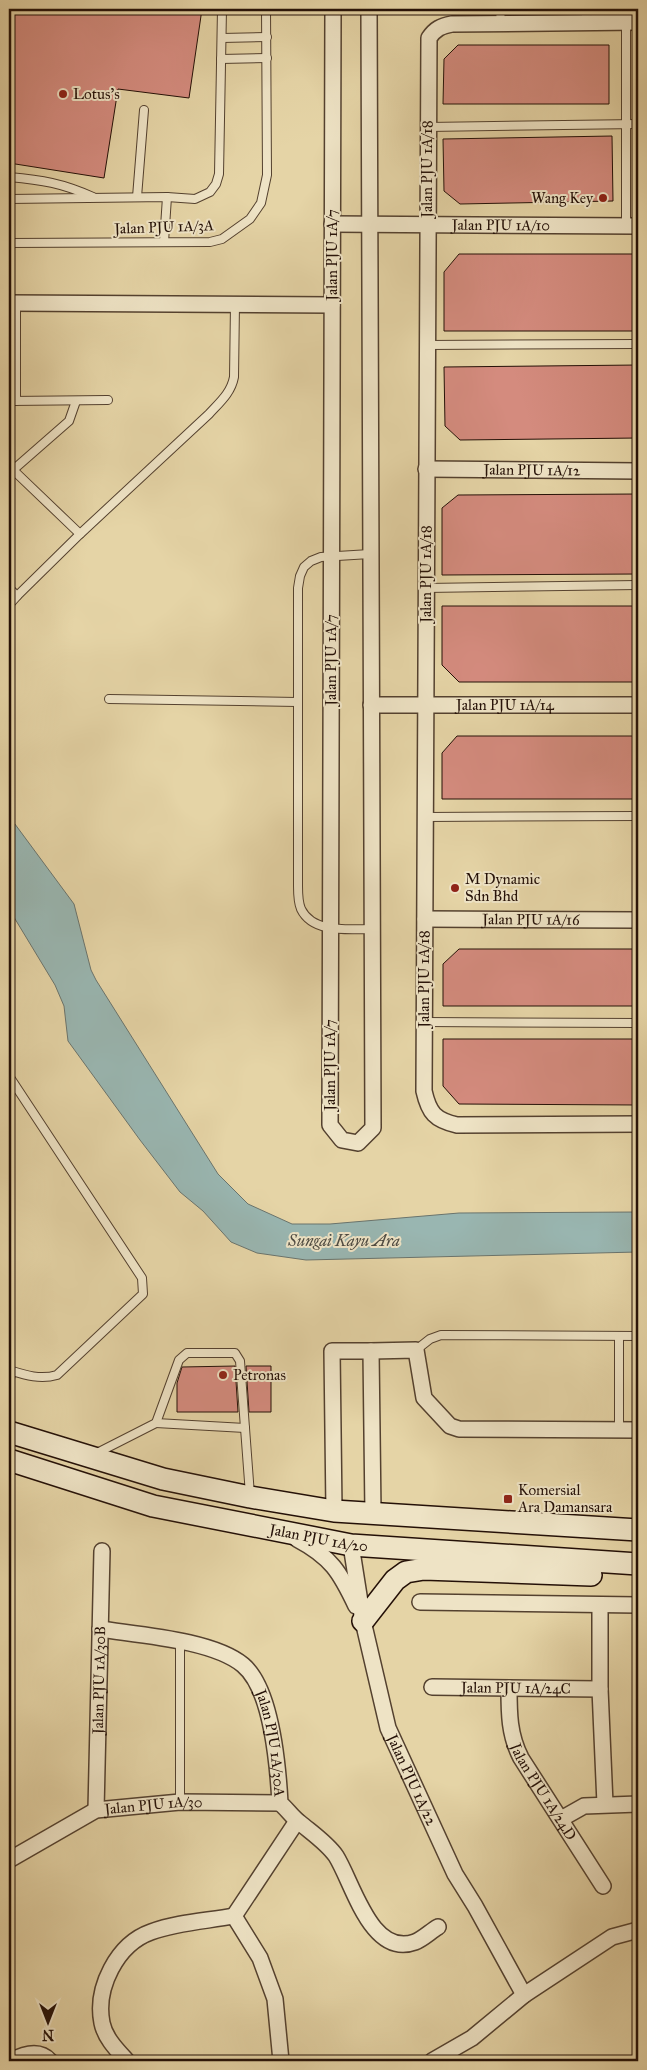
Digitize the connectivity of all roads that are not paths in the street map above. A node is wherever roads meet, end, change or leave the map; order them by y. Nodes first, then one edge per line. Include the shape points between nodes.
1 (222, 9) edge
2 (266, 9) edge
3 (334, 9) edge
4 (369, 9) edge
5 (586, 15) edge
6 (500, 16) edge
7 (632, 22) edge
8 (267, 37) junction
9 (222, 38) junction
10 (267, 58) junction
11 (221, 59) junction
12 (144, 110) dead end
13 (626, 124) junction
14 (638, 124) edge
15 (427, 127) junction
16 (9, 177) edge
17 (137, 197) junction
18 (167, 197) junction
19 (95, 198) junction
20 (9, 199) edge
21 (332, 224) junction
22 (369, 224) junction
23 (427, 225) junction
24 (632, 226) edge
25 (164, 242) junction
26 (9, 243) edge
27 (13, 303) edge
28 (235, 304) junction
29 (332, 305) junction
30 (638, 344) edge
31 (426, 345) junction
32 (108, 400) dead end
33 (12, 401) edge
34 (76, 401) junction
35 (11, 468) edge
36 (426, 469) junction
37 (638, 470) edge
38 (80, 534) junction
39 (370, 554) junction
40 (331, 555) junction
41 (638, 585) edge
42 (9, 588) edge
43 (426, 588) junction
44 (17, 596) junction
45 (9, 605) edge
46 (109, 699) dead end
47 (297, 702) junction
48 (371, 705) junction
49 (638, 705) edge
50 (425, 706) junction
51 (638, 816) edge
52 (425, 817) junction
53 (425, 919) junction
54 (638, 920) edge
55 (330, 928) junction
56 (372, 928) junction
57 (424, 1022) junction
58 (638, 1023) edge
59 (9, 1076) edge
60 (638, 1124) edge
61 (619, 1336) junction
62 (638, 1336) edge
63 (416, 1350) junction
64 (371, 1351) junction
65 (10, 1370) edge
66 (9, 1382) edge
67 (156, 1423) junction
68 (245, 1428) junction
69 (619, 1430) junction
70 (638, 1430) edge
71 (9, 1431) edge
72 (88, 1458) junction
73 (9, 1460) edge
74 (250, 1497) junction
75 (334, 1511) junction
76 (373, 1514) junction
77 (280, 1530) junction
78 (638, 1530) edge
79 (351, 1545) junction
80 (102, 1551) dead end
81 (638, 1564) edge
82 (638, 1576) edge
83 (420, 1602) dead end
84 (600, 1604) junction
85 (638, 1605) edge
86 (363, 1620) junction
87 (100, 1629) junction
88 (180, 1640) junction
89 (432, 1687) dead end
90 (509, 1688) junction
91 (600, 1689) junction
92 (180, 1802) junction
93 (280, 1803) junction
94 (605, 1804) junction
95 (638, 1804) edge
96 (96, 1810) junction
97 (562, 1819) junction
98 (297, 1821) junction
99 (9, 1860) edge
100 (604, 1886) dead end
101 (234, 1916) junction
102 (438, 1927) dead end
103 (638, 1930) edge
104 (524, 1995) junction
105 (11, 2061) edge
106 (50, 2061) edge
107 (127, 2061) edge
108 (281, 2061) edge
109 (432, 2061) edge

1 - 9 lane
2 - 8 lane, Jalan PJU 1A/3A
3 - 21 street, Jalan PJU 1A/7
4 - 22 street, Jalan PJU 1A/7
5 - 6 street, Jalan PJU 1A/18
5 - 7 street, Jalan PJU 1A/18
6 - 15 street, Jalan PJU 1A/18 via 442,26 429,38
7 - 13 lane
8 - 9 lane
8 - 10 lane, Jalan PJU 1A/3A
9 - 11 lane
10 - 11 lane
10 - 25 lane, Jalan PJU 1A/3A via 267,175 260,203 250,219 222,239
11 - 18 lane via 219,174 216,184 210,192 195,199
12 - 17 lane
13 - 14 lane
13 - 15 lane
13 - 24 lane
15 - 23 street, Jalan PJU 1A/18
16 - 19 lane via 47,180
17 - 18 lane
17 - 19 lane
18 - 25 lane
19 - 20 lane
21 - 22 street, Jalan PJU 1A/10
21 - 29 street, Jalan PJU 1A/7
22 - 23 street, Jalan PJU 1A/10
22 - 39 street, Jalan PJU 1A/7
23 - 24 street, Jalan PJU 1A/10
23 - 31 street, Jalan PJU 1A/18
25 - 26 lane, Jalan PJU 1A/3A
27 - 28 street
27 - 33 lane
28 - 29 street
28 - 38 lane via 234,377 227,394
29 - 40 street, Jalan PJU 1A/7
30 - 31 lane
31 - 36 street, Jalan PJU 1A/18
32 - 34 lane
33 - 34 lane
34 - 35 lane via 69,421
35 - 38 lane
36 - 37 street, Jalan PJU 1A/12
36 - 43 street, Jalan PJU 1A/18
38 - 44 lane
39 - 40 lane
39 - 48 street, Jalan PJU 1A/7
40 - 47 lane via 311,561 300,576
40 - 55 street, Jalan PJU 1A/7
41 - 43 lane
42 - 44 lane
43 - 50 street, Jalan PJU 1A/18
44 - 45 lane
46 - 47 lane
47 - 55 lane via 300,908 307,917
48 - 50 street, Jalan PJU 1A/14
48 - 56 street, Jalan PJU 1A/7
49 - 50 street, Jalan PJU 1A/14
50 - 52 street, Jalan PJU 1A/18
51 - 52 lane
52 - 53 street, Jalan PJU 1A/18
53 - 54 street, Jalan PJU 1A/16
53 - 57 street, Jalan PJU 1A/18
55 - 56 lane
55 - 56 street, Jalan PJU 1A/7 via 330,1125 342,1140 358,1143 373,1128
57 - 58 lane
57 - 60 street, Jalan PJU 1A/18 via 424,1091 428,1107 445,1122 457,1125
59 - 65 lane via 142,1278 144,1286 143,1294 57,1375 47,1378
61 - 62 lane
61 - 63 lane via 441,1336 430,1339
61 - 69 lane
63 - 64 street
63 - 69 street via 424,1398 450,1426 459,1429
64 - 75 street via 332,1352
64 - 76 street
65 - 66 lane
67 - 68 lane
67 - 68 lane via 180,1360 187,1353 235,1353 240,1361
67 - 72 lane
68 - 74 lane
69 - 70 street
71 - 72 street, Jalan PJU 1A/20
72 - 74 street, Jalan PJU 1A/20 via 162,1479
73 - 77 street, Jalan PJU 1A/20 via 153,1506
74 - 75 street, Jalan PJU 1A/20
74 - 79 street via 263,1509 335,1530
75 - 76 street, Jalan PJU 1A/20
76 - 78 street, Jalan PJU 1A/20
77 - 79 street, Jalan PJU 1A/20
77 - 86 street via 314,1548 337,1569
79 - 81 street, Jalan PJU 1A/20
79 - 86 street, Jalan PJU 1A/22
80 - 87 street, Jalan PJU 1A/30B
82 - 86 street via 424,1569 406,1572 395,1580
83 - 84 street
84 - 85 street
84 - 91 street
86 - 104 street, Jalan PJU 1A/22 via 388,1728 455,1874
87 - 88 street, Jalan PJU 1A/30A
87 - 96 street, Jalan PJU 1A/30B
88 - 92 lane
88 - 93 street, Jalan PJU 1A/30A via 229,1655 245,1666 257,1682 273,1736
89 - 90 street, Jalan PJU 1A/24C
90 - 91 street, Jalan PJU 1A/24C
90 - 97 street, Jalan PJU 1A/24D via 513,1743
91 - 94 street
92 - 93 street, Jalan PJU 1A/30
92 - 96 street, Jalan PJU 1A/30
93 - 98 street, Jalan PJU 1A/30A
94 - 95 street
94 - 97 street via 584,1806
96 - 99 street, Jalan PJU 1A/30
97 - 100 street, Jalan PJU 1A/24D
98 - 101 street
98 - 102 street, Jalan PJU 1A/30A via 336,1856 352,1891 380,1934 404,1944 416,1942
101 - 107 street via 149,1932 122,1950 106,1980 102,2023 108,2040
101 - 108 street via 260,1958 275,1999
103 - 104 street via 612,1937
104 - 109 street via 472,2038
105 - 106 street via 28,2054 45,2056

